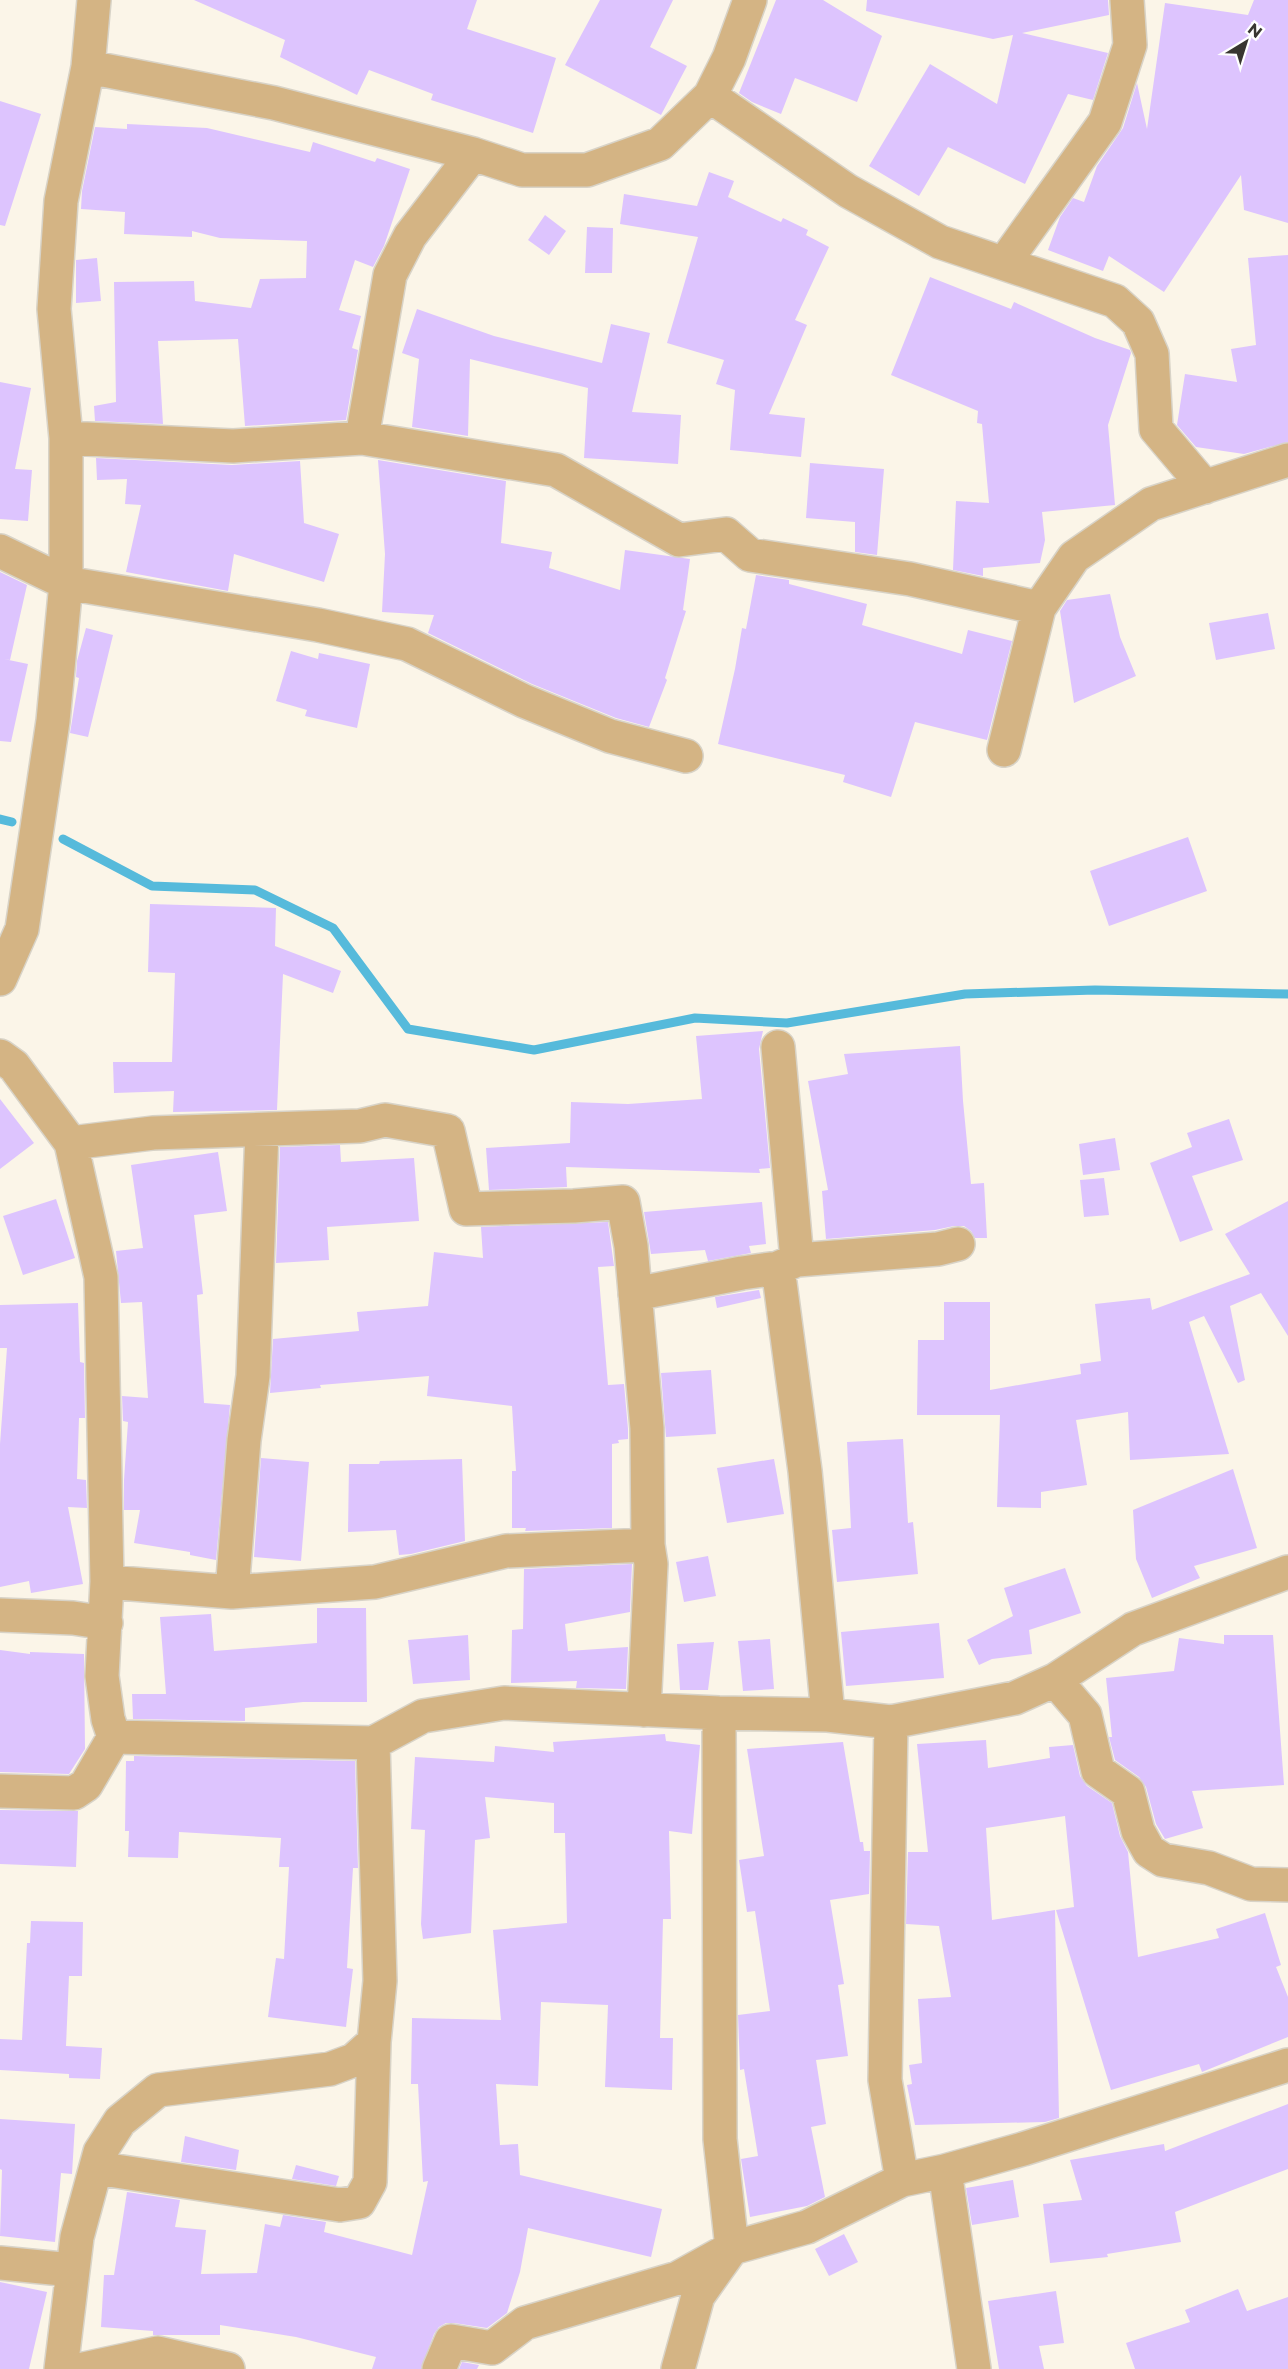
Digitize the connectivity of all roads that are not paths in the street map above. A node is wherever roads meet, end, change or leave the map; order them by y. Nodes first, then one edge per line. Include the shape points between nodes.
1 (94, 0) edge
2 (750, 0) edge
3 (1127, 0) edge
4 (88, 68) junction
5 (710, 96) junction
6 (473, 154) junction
7 (1004, 263) junction
8 (66, 438) junction
9 (362, 438) junction
10 (1288, 460) edge
11 (1205, 487) junction
12 (0, 551) edge
13 (66, 583) junction
14 (1039, 608) junction
15 (1004, 750) dead end
16 (686, 756) dead end
17 (0, 979) edge
18 (778, 1047) dead end
19 (0, 1056) edge
20 (262, 1130) junction
21 (71, 1143) junction
22 (958, 1244) dead end
23 (787, 1264) junction
24 (635, 1294) junction
25 (648, 1545) junction
26 (1288, 1572) edge
27 (107, 1582) junction
28 (232, 1592) junction
29 (0, 1615) edge
30 (106, 1623) junction
31 (1055, 1680) junction
32 (645, 1710) junction
33 (719, 1713) junction
34 (828, 1715) junction
35 (891, 1722) junction
36 (114, 1737) junction
37 (373, 1743) junction
38 (0, 1791) edge
39 (1288, 1885) edge
40 (374, 2042) junction
41 (1288, 2065) edge
42 (96, 2168) junction
43 (945, 2171) junction
44 (902, 2180) junction
45 (732, 2248) junction
46 (0, 2263) edge
47 (72, 2270) junction
48 (61, 2369) edge
49 (84, 2369) edge
50 (228, 2369) edge
51 (439, 2369) edge
52 (678, 2369) edge
53 (974, 2369) edge

1 - 4 street
2 - 5 street
3 - 7 street via 1130,45 1105,122
4 - 6 street via 274,103
4 - 8 street via 61,201 55,298
5 - 6 street via 660,144 587,170 522,170
5 - 7 street via 848,191 940,242
6 - 9 street via 410,236 390,275
7 - 11 street via 1115,301 1138,322 1152,354 1156,429
8 - 9 street via 233,446
8 - 13 street
9 - 14 street via 556,470 679,540 726,534 750,555 910,579
10 - 11 street
11 - 14 street via 1151,504 1074,557
12 - 13 street
13 - 16 street via 318,625 407,644 610,736
13 - 17 street via 53,722 22,929
14 - 15 street
18 - 23 street
19 - 21 street via 14,1066
20 - 21 street via 153,1133
20 - 24 street via 360,1126 385,1120 448,1131 466,1209 623,1202
20 - 28 street via 253,1376
21 - 27 street via 101,1277
22 - 23 street
23 - 24 street
23 - 34 street
24 - 25 street via 647,1428
25 - 28 street via 506,1551 375,1582
25 - 32 street via 651,1564
26 - 31 street via 1133,1629
27 - 28 street
27 - 30 street
29 - 30 street
30 - 36 street via 102,1676
31 - 35 street via 1015,1698
31 - 39 street via 1084,1715 1098,1771 1128,1792 1138,1832 1149,1851 1163,1860 1209,1868 1251,1884
32 - 33 street
32 - 37 street via 504,1703 423,1716
33 - 34 street
33 - 45 street via 720,2139
34 - 35 street
35 - 44 street via 885,2080
36 - 37 street
36 - 38 street via 86,1785 74,1793
37 - 40 street via 380,1981
40 - 42 street via 354,2060 330,2069 158,2090 120,2121 100,2152
40 - 42 street via 370,2182 359,2202 340,2205
41 - 43 street
42 - 47 street
43 - 44 street
43 - 53 street
44 - 45 street via 807,2227
45 - 51 street via 678,2278 525,2323 492,2348 451,2341
45 - 52 street via 698,2296
46 - 47 street
47 - 48 street
49 - 50 street via 158,2353

